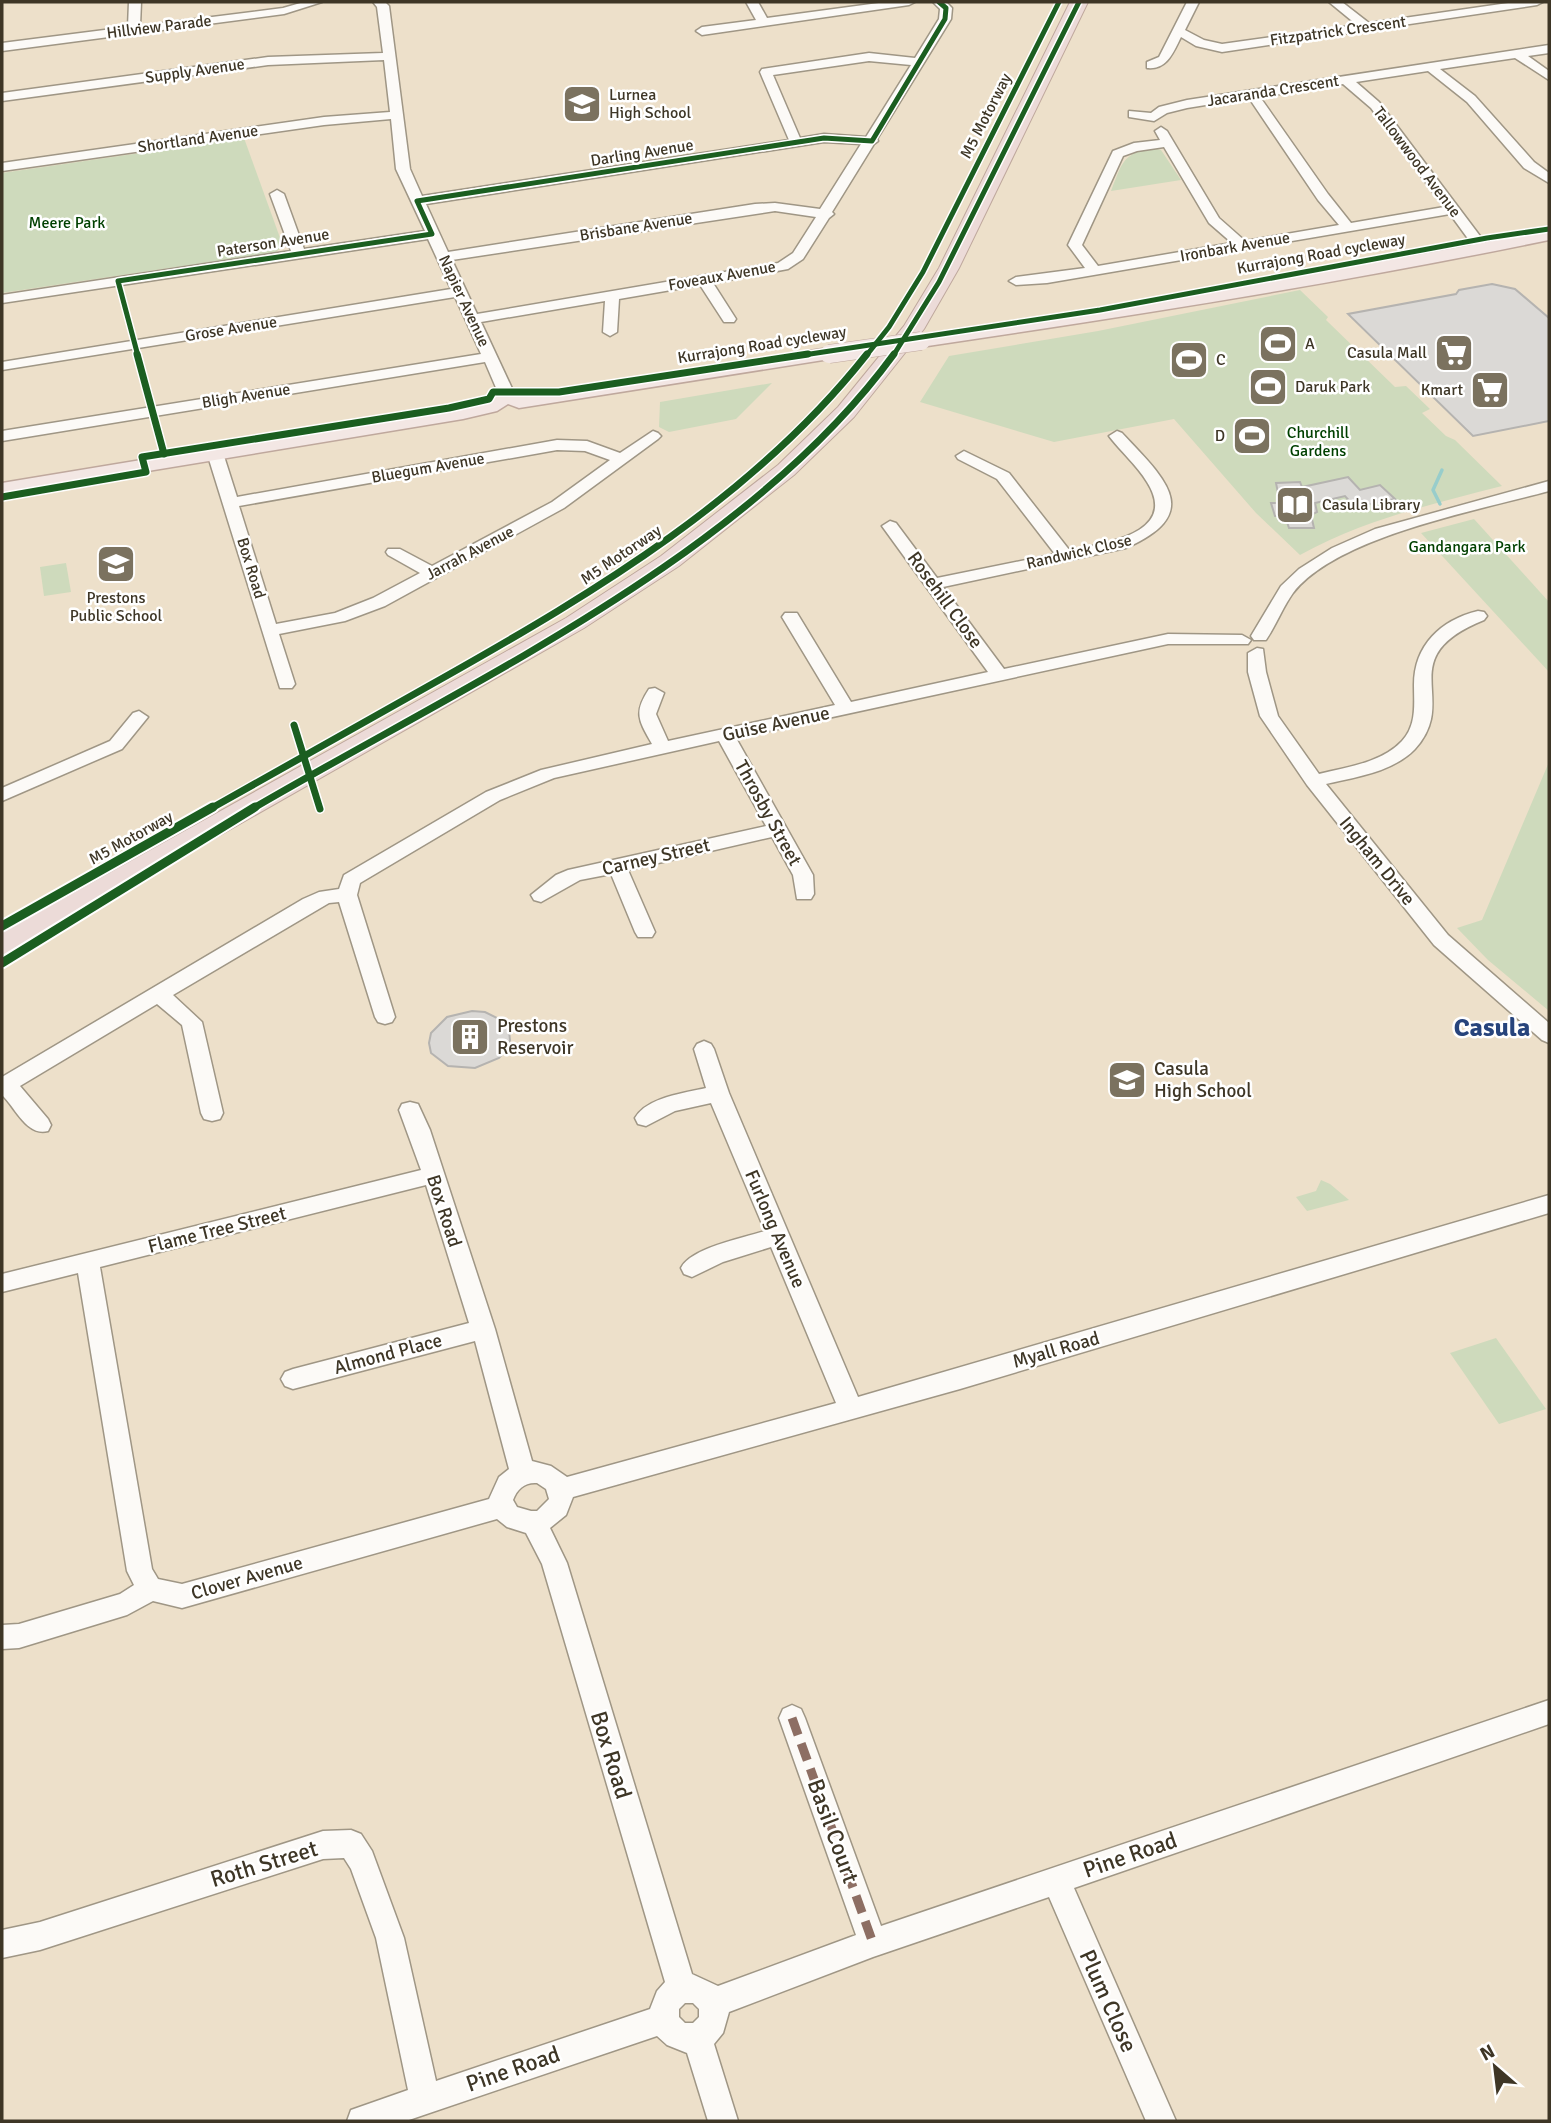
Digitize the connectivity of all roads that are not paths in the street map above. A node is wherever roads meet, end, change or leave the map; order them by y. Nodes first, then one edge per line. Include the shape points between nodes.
1 (135, 2) edge
2 (316, 2) edge
3 (379, 2) edge
4 (752, 2) edge
5 (909, 2) edge
6 (939, 2) edge
7 (1059, 2) edge
8 (1079, 2) edge
9 (1193, 2) edge
10 (1335, 2) edge
11 (1442, 2) edge
12 (1537, 2) edge
13 (1457, 13) junction
14 (764, 23) junction
15 (1366, 26) junction
16 (134, 30) junction
17 (702, 32) dead end
18 (1180, 32) junction
19 (2, 47) edge
20 (1222, 48) junction
21 (1549, 49) edge
22 (1517, 54) junction
23 (389, 56) junction
24 (1164, 59) junction
25 (918, 62) junction
26 (1151, 65) dead end
27 (1430, 67) junction
28 (1549, 76) edge
29 (1346, 80) junction
30 (1253, 95) junction
31 (2, 97) edge
32 (1133, 114) dead end
33 (396, 116) junction
34 (1154, 117) junction
35 (872, 141) junction
36 (797, 142) junction
37 (1167, 143) junction
38 (2, 167) edge
39 (1549, 179) edge
40 (277, 194) dead end
41 (417, 201) junction
42 (1454, 209) junction
43 (827, 214) junction
44 (1348, 227) junction
45 (432, 234) junction
46 (1549, 237) edge
47 (1242, 245) junction
48 (1482, 248) junction
49 (299, 253) junction
50 (445, 257) junction
51 (1094, 271) junction
52 (704, 281) junction
53 (1016, 281) dead end
54 (461, 292) junction
55 (612, 296) junction
56 (2, 299) edge
57 (473, 318) junction
58 (729, 319) dead end
59 (610, 332) dead end
60 (490, 357) junction
61 (2, 366) edge
62 (507, 401) junction
63 (2, 436) edge
64 (653, 436) dead end
65 (1117, 436) dead end
66 (215, 453) junction
67 (964, 456) dead end
68 (622, 458) junction
69 (1549, 486) edge
70 (2, 489) edge
71 (231, 503) junction
72 (890, 526) dead end
73 (394, 552) dead end
74 (1066, 557) junction
75 (432, 573) junction
76 (934, 584) junction
77 (1478, 615) dead end
78 (791, 617) dead end
79 (270, 631) junction
80 (1259, 644) junction
81 (999, 675) junction
82 (286, 684) dead end
83 (655, 693) dead end
84 (846, 709) junction
85 (139, 717) dead end
86 (725, 735) junction
87 (357, 748) junction
88 (663, 748) junction
89 (1314, 781) junction
90 (2, 795) edge
91 (776, 830) junction
92 (617, 866) junction
93 (804, 894) dead end
94 (347, 895) junction
95 (541, 895) dead end
96 (2, 926) edge
97 (645, 932) dead end
98 (2, 946) edge
99 (2, 963) edge
100 (158, 994) junction
101 (385, 1017) dead end
102 (1549, 1035) edge
103 (704, 1049) dead end
104 (4, 1086) edge
105 (718, 1093) junction
106 (410, 1110) dead end
107 (212, 1113) dead end
108 (646, 1118) dead end
109 (40, 1125) dead end
110 (432, 1175) junction
111 (1549, 1204) edge
112 (778, 1236) junction
113 (88, 1262) junction
114 (692, 1268) dead end
115 (2, 1283) edge
116 (483, 1329) junction
117 (293, 1379) dead end
118 (851, 1409) junction
119 (523, 1474) junction
120 (560, 1490) junction
121 (503, 1506) junction
122 (534, 1523) junction
123 (150, 1589) junction
124 (2, 1637) edge
125 (1549, 1712) edge
126 (792, 1718) dead end
127 (1056, 1881) junction
128 (873, 1943) junction
129 (2, 1944) edge
130 (682, 1989) junction
131 (713, 2003) junction
132 (665, 2019) junction
133 (697, 2037) junction
134 (425, 2100) junction
135 (362, 2121) edge
136 (723, 2121) edge
137 (1161, 2121) edge

1 - 16 street
2 - 16 street, Hillview Parade
3 - 23 street, Napier Avenue
4 - 14 street
5 - 14 street
6 - 25 street, Foveaux Avenue via 946,8 946,19
7 - 96 highway, M5 Motorway via 923,272 889,327 836,394 749,478 653,551 542,622
8 - 87 highway, M5 Motorway via 934,295 886,366 827,432 754,498 630,588
9 - 18 street
10 - 15 street
11 - 13 street
12 - 13 street, Fitzpatrick Crescent
13 - 15 street, Fitzpatrick Crescent
14 - 17 street
15 - 20 street, Fitzpatrick Crescent
16 - 19 street, Hillview Parade
18 - 20 street, Fitzpatrick Crescent
18 - 24 street
20 - 24 street, Fitzpatrick Crescent
21 - 22 street, Jacaranda Crescent
22 - 27 street, Jacaranda Crescent
22 - 28 street
23 - 31 street, Supply Avenue via 41,97
23 - 33 street, Napier Avenue
24 - 26 street, Fitzpatrick Crescent
25 - 35 street, Foveaux Avenue
25 - 36 street via 869,57 766,72
27 - 29 street, Jacaranda Crescent
27 - 39 street via 1481,108 1529,165
29 - 30 street, Jacaranda Crescent
29 - 42 street, Tallowwood Avenue via 1375,105
30 - 34 street, Jacaranda Crescent via 1187,104
30 - 44 street
32 - 34 street
33 - 38 street, Shortland Avenue via 324,121
33 - 41 street, Napier Avenue via 402,166
34 - 37 street
35 - 36 street, Darling Avenue via 833,137
35 - 43 street, Foveaux Avenue
36 - 41 street, Darling Avenue
37 - 47 street via 1214,220
37 - 51 street via 1134,146 1118,154 1075,245
40 - 49 street
41 - 45 street, Napier Avenue
42 - 44 street, Ironbark Avenue
42 - 48 street, Tallowwood Avenue
43 - 50 street, Brisbane Avenue via 755,208
43 - 52 street, Foveaux Avenue via 799,256 783,265
44 - 47 street, Ironbark Avenue
45 - 49 street, Paterson Avenue
45 - 50 street, Napier Avenue
46 - 48 main road
47 - 51 street, Ironbark Avenue
48 - 62 main road, bridge via 1090,316
49 - 56 street, Paterson Avenue
50 - 54 street, Napier Avenue
51 - 53 street, Ironbark Avenue
52 - 55 street, Foveaux Avenue
52 - 58 street
54 - 57 street, Napier Avenue
54 - 61 street, Grose Avenue
55 - 57 street, Foveaux Avenue
55 - 59 street
57 - 60 street, Napier Avenue
60 - 62 street, Napier Avenue
60 - 63 street, Bligh Avenue
62 - 66 main road via 463,413
64 - 68 street, Jarrah Avenue
65 - 74 street, Randwick Close via 1159,486 1164,496 1163,514 1151,530 1132,541
66 - 70 main road
66 - 71 street, Box Road
67 - 74 street via 1003,476
68 - 71 street, Bluegum Avenue via 591,446 563,444
68 - 75 street, Jarrah Avenue via 558,505
69 - 80 street via 1356,541 1324,559 1287,590
71 - 79 street, Box Road
72 - 76 street, Rosehill Close
73 - 75 street
74 - 76 street, Randwick Close
75 - 79 street, Jarrah Avenue via 355,612
76 - 81 street, Rosehill Close
77 - 89 street via 1441,635 1429,649 1421,677 1425,716 1413,740 1389,759
78 - 84 street
79 - 82 street, Box Road
80 - 81 street, Guise Avenue via 1243,647 1242,640 1168,639
80 - 89 street, Ingham Drive via 1257,672 1269,716
81 - 84 street, Guise Avenue
83 - 88 street via 645,712
84 - 86 street, Guise Avenue
85 - 90 street via 116,745
86 - 88 street, Guise Avenue
86 - 91 street, Throsby Street
87 - 98 highway, M5 Motorway
87 - 99 highway
88 - 94 street, Guise Avenue via 548,774 504,791 358,873 347,887
89 - 102 street, Ingham Drive via 1441,940
91 - 92 street, Carney Street
91 - 93 street, Throsby Street via 803,874
92 - 95 street, Carney Street via 563,880
92 - 97 street
94 - 100 street via 310,904
94 - 101 street
100 - 104 street
100 - 107 street via 192,1022
103 - 105 street, Furlong Avenue
104 - 109 street
105 - 108 street via 669,1105
105 - 112 street, Furlong Avenue
106 - 110 street, Box Road
110 - 113 street, Flame Tree Street
110 - 116 street, Box Road
111 - 118 street, Myall Road
112 - 114 street via 716,1255
112 - 118 street, Furlong Avenue
113 - 115 street, Flame Tree Street
113 - 123 street via 140,1571
116 - 117 street, Almond Place
116 - 119 street, Box Road
118 - 120 street, Myall Road
119 - 120 street via 542,1473
119 - 121 street via 507,1484
120 - 122 street via 552,1515
121 - 122 street via 515,1521
121 - 123 street, Clover Avenue via 183,1596
122 - 130 street, Box Road via 554,1563
123 - 124 street via 127,1602 19,1636
125 - 127 street, Pine Road
126 - 128 street, Basil Court
127 - 128 street, Pine Road
127 - 137 street, Plum Close
128 - 131 street, Pine Road
129 - 134 street, Roth Street via 40,1936 323,1845 351,1844 362,1861 390,1938
130 - 131 street via 701,1990
130 - 132 street via 668,2002
131 - 133 street via 712,2022
132 - 133 street via 675,2034
132 - 134 street, Pine Road
133 - 136 street
134 - 135 street, Pine Road

